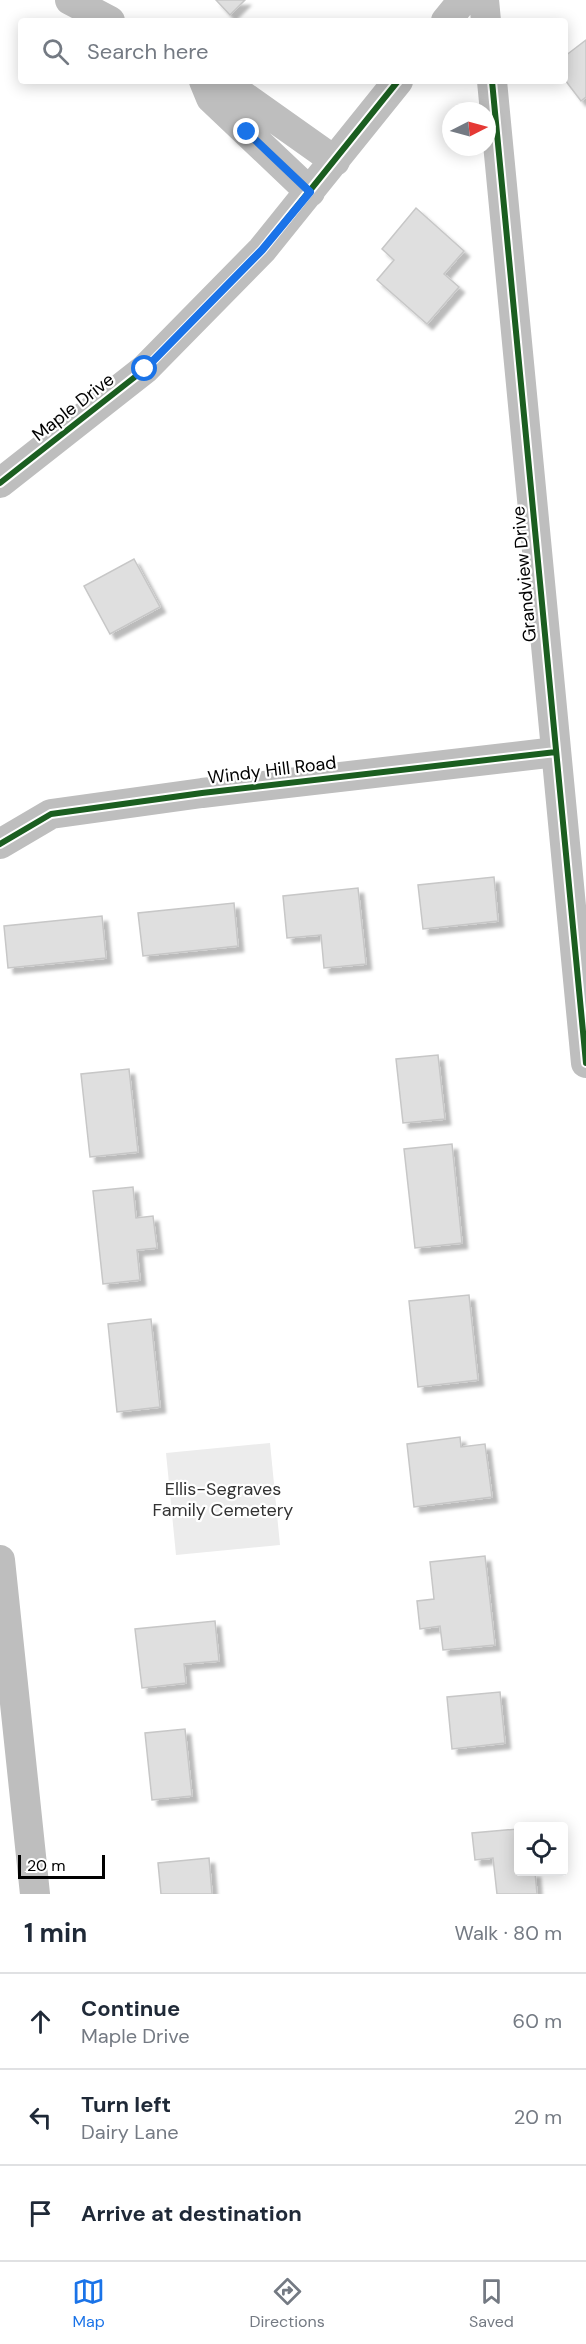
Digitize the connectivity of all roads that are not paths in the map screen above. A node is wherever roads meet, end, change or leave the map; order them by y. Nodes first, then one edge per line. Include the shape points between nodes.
1 (70, 0) edge
2 (463, 0) edge
3 (484, 0) edge
4 (104, 18) edge
5 (448, 18) edge
6 (486, 18) edge
7 (205, 84) edge
8 (224, 84) edge
9 (397, 84) edge
10 (492, 84) edge
11 (256, 122) junction
12 (335, 161) junction
13 (310, 192) junction
14 (0, 483) edge
15 (556, 752) junction
16 (0, 844) edge
17 (586, 1063) edge
18 (0, 1560) edge
19 (35, 1894) edge

1 - 4 street
2 - 5 street
3 - 6 street
7 - 11 street via 211,98
8 - 11 street
9 - 12 street, Maple Drive
10 - 15 street, Grandview Drive
11 - 12 street
11 - 13 street
12 - 13 street, Maple Drive
13 - 14 street, Maple Drive via 262,250 145,369
15 - 16 street, Windy Hill Road via 51,814
15 - 17 street, Grandview Drive
18 - 19 street

